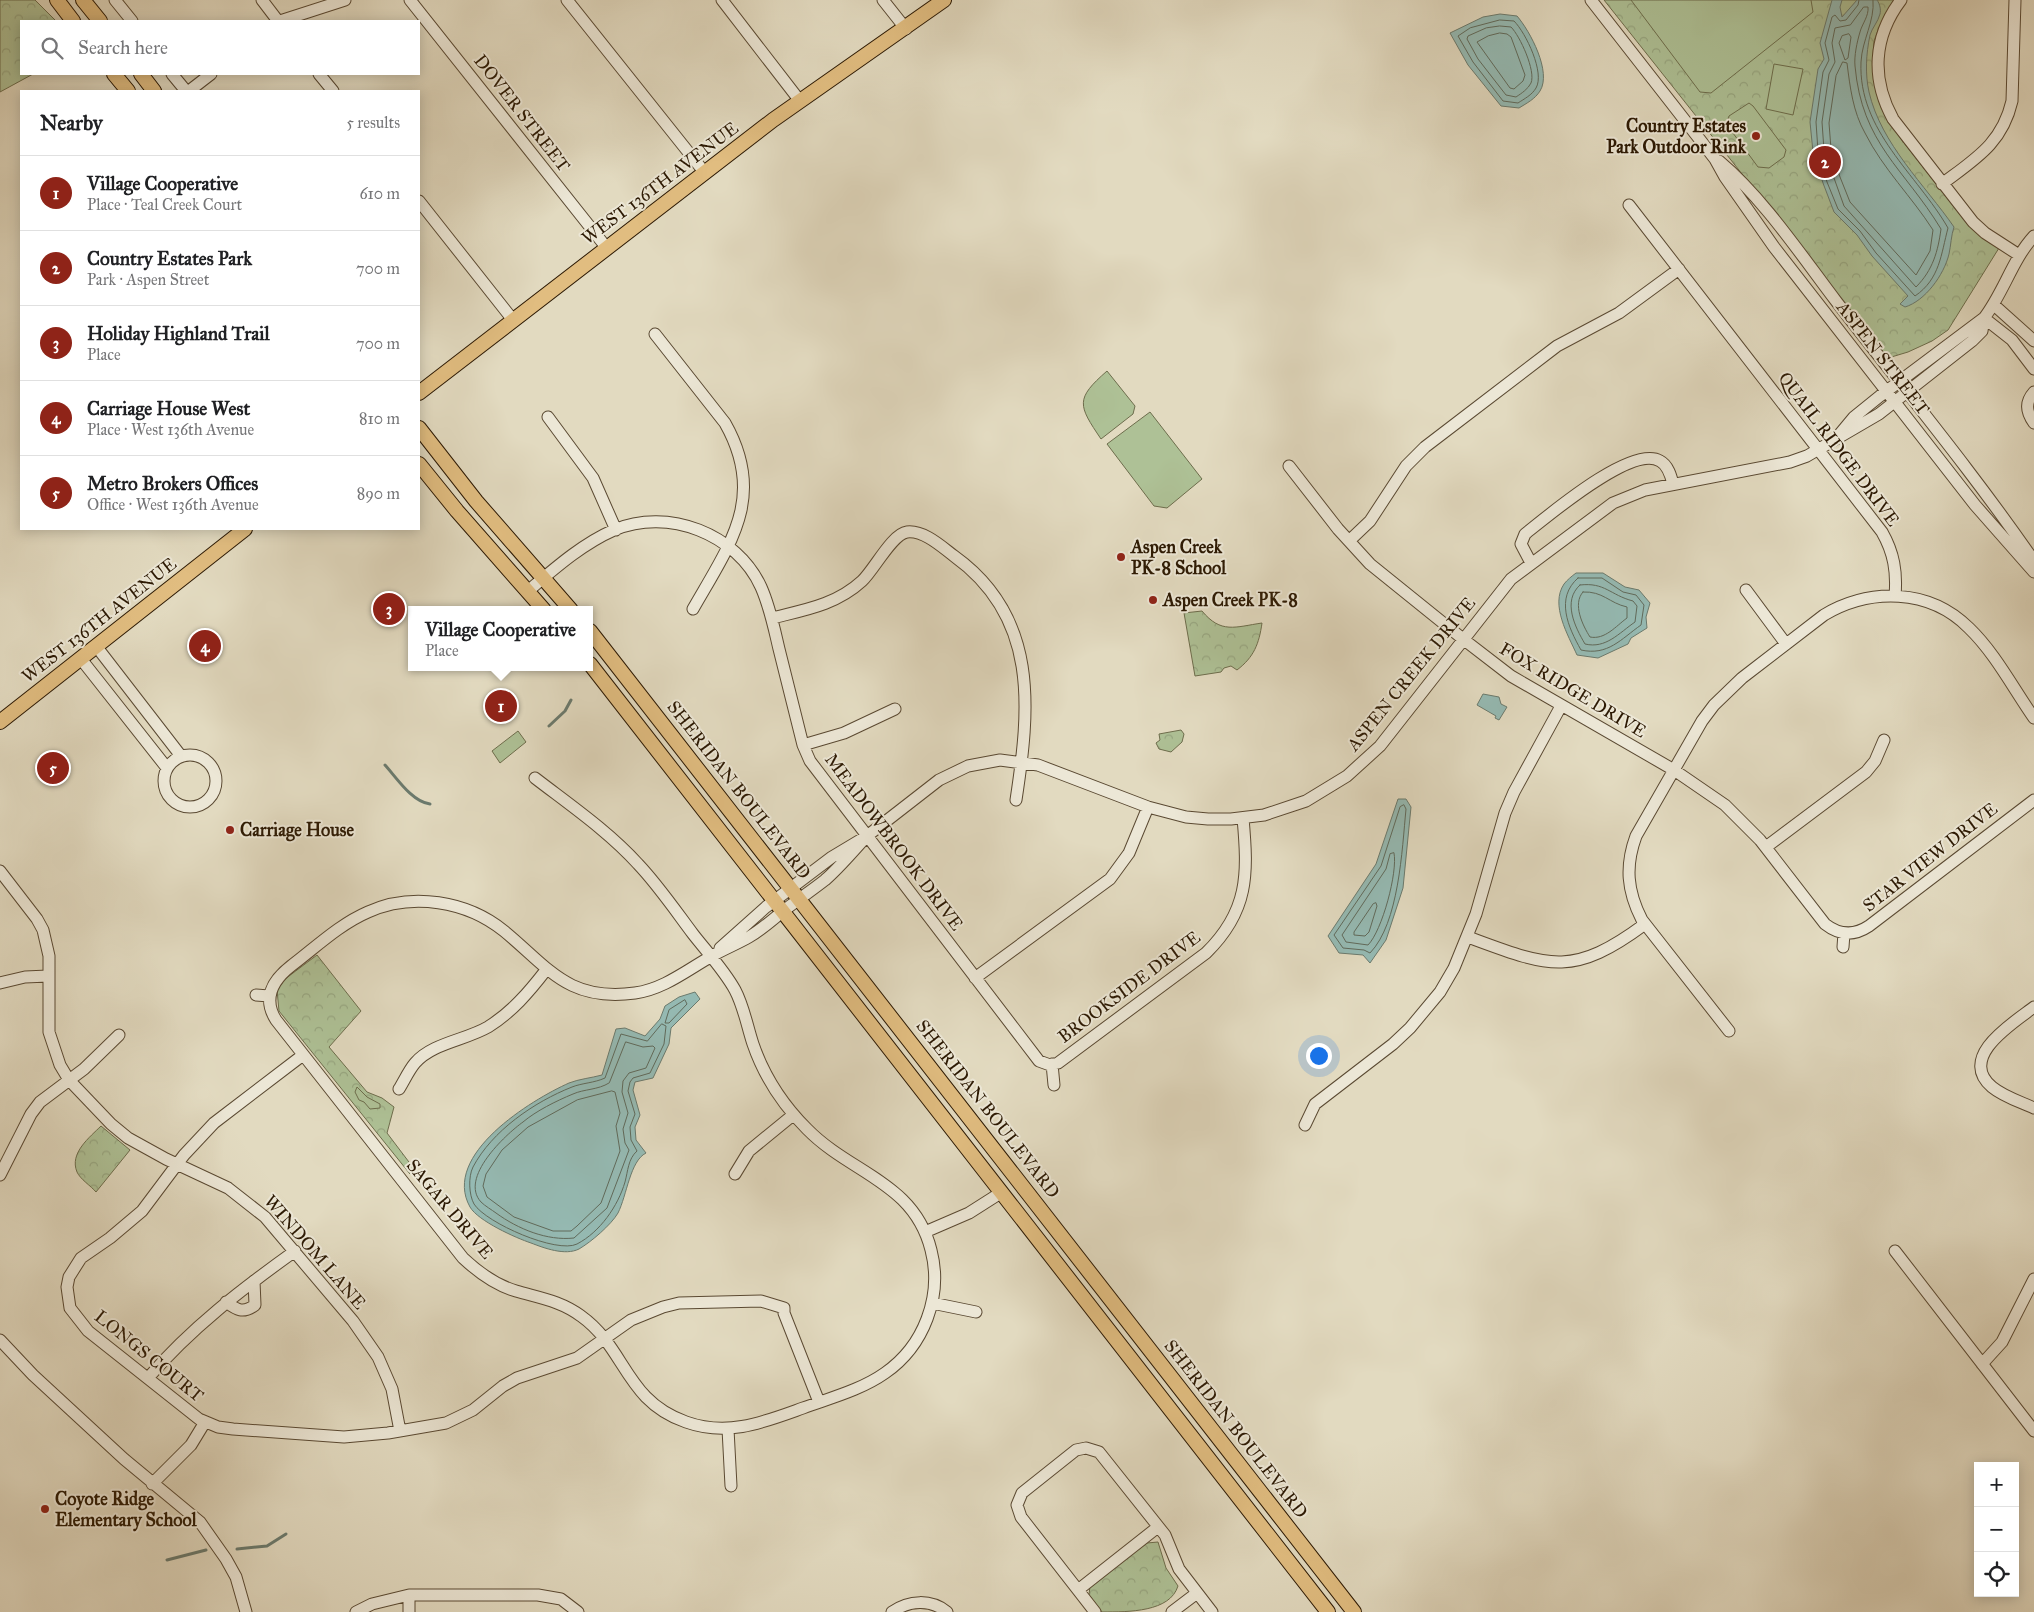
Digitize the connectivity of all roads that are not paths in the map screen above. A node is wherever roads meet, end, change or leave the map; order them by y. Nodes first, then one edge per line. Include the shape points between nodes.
1 (57, 0) edge
2 (83, 0) edge
3 (115, 0) edge
4 (262, 0) edge
5 (345, 0) edge
6 (410, 0) edge
7 (567, 0) edge
8 (722, 0) edge
9 (883, 0) edge
10 (944, 0) edge
11 (1591, 0) edge
12 (1901, 0) edge
13 (2015, 0) edge
14 (927, 5) edge
15 (72, 20) edge
16 (99, 20) edge
17 (131, 20) edge
18 (278, 20) edge
19 (282, 20) edge
20 (906, 29) junction
21 (115, 75) edge
22 (142, 75) edge
23 (173, 75) edge
24 (210, 75) edge
25 (320, 75) edge
26 (127, 90) edge
27 (153, 90) edge
28 (186, 90) edge
29 (188, 90) edge
30 (332, 90) edge
31 (800, 101) junction
32 (1716, 159) junction
33 (705, 173) junction
34 (1942, 184) junction
35 (420, 201) edge
36 (1629, 205) dead end
37 (2034, 236) edge
38 (606, 247) junction
39 (2019, 255) junction
40 (1679, 269) junction
41 (1994, 306) junction
42 (1984, 318) junction
43 (513, 320) junction
44 (2022, 329) junction
45 (655, 334) dead end
46 (2012, 340) junction
47 (2034, 341) edge
48 (2034, 368) edge
49 (1899, 382) junction
50 (1886, 391) junction
51 (420, 392) edge
52 (1907, 392) junction
53 (2034, 392) edge
54 (1894, 402) junction
55 (548, 417) dead end
56 (2034, 422) edge
57 (420, 429) edge
58 (1836, 438) junction
59 (1820, 449) junction
60 (420, 465) edge
61 (1289, 466) dead end
62 (1673, 484) junction
63 (244, 530) edge
64 (616, 530) junction
65 (1349, 541) junction
66 (729, 547) junction
67 (2034, 561) edge
68 (1531, 563) junction
69 (2034, 572) edge
70 (544, 578) junction
71 (1746, 590) dead end
72 (528, 591) junction
73 (1895, 596) junction
74 (541, 606) edge
75 (568, 606) edge
76 (693, 609) dead end
77 (772, 618) junction
78 (593, 635) edge
79 (1463, 639) junction
80 (1786, 644) junction
81 (96, 646) junction
82 (80, 659) junction
83 (593, 668) edge
84 (1561, 706) junction
85 (895, 709) dead end
86 (2034, 718) edge
87 (0, 722) edge
88 (1884, 740) dead end
89 (803, 745) junction
90 (181, 756) junction
91 (1022, 762) junction
92 (167, 768) junction
93 (1674, 770) junction
94 (536, 778) dead end
95 (1016, 800) dead end
96 (2034, 800) edge
97 (1148, 807) junction
98 (1242, 818) junction
99 (867, 836) junction
100 (1766, 848) junction
101 (0, 871) edge
102 (790, 887) junction
103 (799, 899) junction
104 (774, 900) junction
105 (783, 911) junction
106 (1645, 924) junction
107 (1844, 933) junction
108 (1468, 937) junction
109 (1843, 947) dead end
110 (711, 957) junction
111 (546, 970) junction
112 (48, 976) junction
113 (975, 978) junction
114 (0, 983) edge
115 (256, 995) dead end
116 (269, 996) junction
117 (2034, 1007) edge
118 (1728, 1031) dead end
119 (119, 1035) dead end
120 (303, 1054) junction
121 (1052, 1064) junction
122 (69, 1080) junction
123 (1054, 1085) dead end
124 (399, 1089) dead end
125 (2034, 1108) edge
126 (793, 1115) junction
127 (1305, 1125) dead end
128 (177, 1164) junction
129 (735, 1174) dead end
130 (0, 1175) edge
131 (1002, 1192) junction
132 (926, 1232) junction
133 (295, 1250) junction
134 (1895, 1251) dead end
135 (2034, 1279) edge
136 (254, 1281) junction
137 (226, 1302) junction
138 (932, 1303) junction
139 (976, 1312) dead end
140 (605, 1339) junction
141 (0, 1340) edge
142 (1982, 1364) junction
143 (148, 1378) junction
144 (819, 1402) junction
145 (205, 1422) junction
146 (728, 1429) junction
147 (400, 1431) junction
148 (2034, 1431) edge
149 (152, 1484) junction
150 (731, 1486) dead end
151 (1158, 1527) junction
152 (1078, 1590) junction
153 (1197, 1593) junction
154 (408, 1595) junction
155 (1352, 1611) edge
156 (246, 1612) edge
157 (356, 1612) edge
158 (409, 1612) edge
159 (578, 1612) edge
160 (892, 1612) edge
161 (947, 1612) edge
162 (1095, 1612) edge
163 (1172, 1612) edge
164 (1212, 1612) edge
165 (1328, 1612) edge

1 - 15 main road
2 - 16 main road
3 - 17 street
4 - 18 street
5 - 19 street
6 - 38 street, DOVER STREET
7 - 33 street
8 - 31 street
9 - 20 street
10 - 14 main road, WEST 136TH AVENUE
11 - 32 street, ASPEN STREET
12 - 34 street via 1884,26 1879,43 1880,90 1893,119
13 - 34 street via 2012,101 2008,116 1986,150
14 - 20 main road, WEST 136TH AVENUE
20 - 31 main road, WEST 136TH AVENUE
21 - 26 main road
22 - 27 main road
23 - 28 street
24 - 29 street
25 - 30 street
31 - 33 main road, WEST 136TH AVENUE
32 - 49 street, ASPEN STREET via 1788,237
32 - 50 street, ASPEN STREET via 1774,247
33 - 38 main road, WEST 136TH AVENUE
34 - 39 street via 1973,222
35 - 43 street
36 - 40 street, QUAIL RIDGE DRIVE
37 - 39 street
38 - 43 main road, WEST 136TH AVENUE
39 - 41 street
40 - 59 street, QUAIL RIDGE DRIVE
40 - 65 street via 1619,314 1556,346 1425,447 1406,466 1370,521
41 - 42 street
41 - 44 street
42 - 46 street
42 - 49 street, ASPEN CREEK DRIVE
42 - 52 street, ASPEN CREEK DRIVE via 1982,331 1972,341
43 - 51 main road, WEST 136TH AVENUE
44 - 46 street
44 - 47 street
45 - 66 street via 725,423 739,454 743,472 743,506
46 - 48 street
49 - 50 street, ASPEN CREEK DRIVE
49 - 52 street, ASPEN STREET
50 - 54 street, ASPEN STREET
50 - 58 street, ASPEN CREEK DRIVE via 1854,417
52 - 54 street, ASPEN CREEK DRIVE
52 - 67 street, ASPEN STREET via 1988,494
53 - 56 street via 2027,404
54 - 58 street, ASPEN CREEK DRIVE
54 - 69 street, ASPEN STREET via 1975,505
55 - 64 street via 593,478
57 - 70 main road via 476,501
58 - 59 street, ASPEN CREEK DRIVE
59 - 62 street, ASPEN CREEK DRIVE via 1790,462
59 - 73 street, QUAIL RIDGE DRIVE via 1889,544 1896,570
60 - 72 main road
61 - 65 street, FOX RIDGE DRIVE
62 - 68 street, ASPEN CREEK DRIVE via 1645,490 1613,503
62 - 68 street via 1665,464 1655,459 1606,473 1524,534 1521,544
63 - 81 main road, WEST 136TH AVENUE
64 - 66 street, MEADOWBROOK DRIVE via 650,522 680,524 710,535
64 - 70 street, MEADOWBROOK DRIVE via 600,537
65 - 79 street, FOX RIDGE DRIVE via 1394,585
66 - 76 street
66 - 77 street, MEADOWBROOK DRIVE via 761,586
68 - 79 street, ASPEN CREEK DRIVE via 1505,585
70 - 72 street, MEADOWBROOK DRIVE
70 - 75 main road
71 - 80 street
72 - 74 main road
73 - 80 street via 1867,597 1838,607
73 - 86 street via 1942,608 1968,627
77 - 89 street, MEADOWBROOK DRIVE
77 - 91 street via 834,600 861,582 899,536 907,532 934,542 974,571 988,586 1011,623 1022,659 1025,685
78 - 102 main road, SHERIDAN BOULEVARD
79 - 84 street, FOX RIDGE DRIVE via 1511,676
79 - 98 street, ASPEN CREEK DRIVE via 1380,746 1347,776 1306,801
80 - 93 street via 1742,678 1714,705
81 - 82 main road, WEST 136TH AVENUE
81 - 90 street
82 - 87 main road, WEST 136TH AVENUE
82 - 92 street
83 - 104 main road
84 - 93 street, FOX RIDGE DRIVE
84 - 108 street via 1505,813
85 - 89 street via 844,734
88 - 100 street via 1866,772
89 - 99 street, MEADOWBROOK DRIVE via 819,775
90 - 92 street
90 - 92 street via 206,760 216,774 215,791 203,804 186,808 169,798 163,783
91 - 95 street
91 - 97 street, ASPEN CREEK DRIVE via 1038,765
91 - 99 street, ASPEN CREEK DRIVE via 984,762 953,772
93 - 100 street, FOX RIDGE DRIVE via 1725,805
93 - 106 street via 1631,850 1628,878 1635,906
94 - 110 street via 637,863
96 - 107 street, STAR VIEW DRIVE via 1869,926 1854,933
97 - 98 street, ASPEN CREEK DRIVE via 1186,817
97 - 113 street via 1129,853 1110,879
98 - 121 street, BROOKSIDE DRIVE via 1247,860 1243,894 1233,919 1218,942
99 - 102 street, ASPEN CREEK DRIVE
99 - 103 street, ASPEN CREEK DRIVE via 825,880
99 - 113 street, MEADOWBROOK DRIVE
100 - 107 street, FOX RIDGE DRIVE via 1825,924
101 - 112 street, WINDOM LANE via 43,930 48,950
102 - 103 main road, SHERIDAN BOULEVARD
102 - 104 street, ASPEN CREEK DRIVE
103 - 105 street, ASPEN CREEK DRIVE
103 - 155 main road, SHERIDAN BOULEVARD
104 - 105 main road
104 - 110 street, ASPEN CREEK DRIVE
105 - 110 street, ASPEN CREEK DRIVE via 750,936
105 - 131 main road
106 - 108 street via 1606,950 1569,962 1523,957
106 - 118 street
107 - 109 street
108 - 127 street via 1454,968 1426,1010 1393,1044 1315,1104
110 - 111 street, ASPEN CREEK DRIVE via 657,987 626,994 582,989
110 - 126 street via 736,992 760,1061
111 - 116 street, ASPEN CREEK DRIVE via 503,930 479,915 452,905 413,902 381,907 343,925 282,973 275,980
111 - 124 street via 506,1014 480,1031 416,1062
112 - 114 street
112 - 122 street, WINDOM LANE via 49,1032 60,1065
113 - 121 street, MEADOWBROOK DRIVE via 1039,1060
115 - 116 street
116 - 120 street via 272,1014
117 - 125 street via 1989,1044 1984,1053 1983,1071 1996,1090
119 - 122 street
120 - 128 street, LONGS COURT via 214,1123
120 - 140 street, SAGAR DRIVE via 463,1258 502,1286 565,1306 581,1315
121 - 123 street
122 - 128 street, WINDOM LANE via 104,1118 128,1138
122 - 130 street via 49,1093 31,1114
126 - 129 street via 749,1151
126 - 132 street via 828,1148 897,1193
128 - 133 street, WINDOM LANE via 208,1177 248,1202
128 - 143 street, LONGS COURT via 142,1211 74,1267 67,1288 70,1308 88,1331
131 - 132 street via 968,1213
131 - 165 main road
132 - 138 street via 934,1265
133 - 136 street
133 - 147 street, WINDOM LANE via 378,1357 392,1389
134 - 142 street
135 - 142 street via 2006,1336
136 - 137 street
136 - 137 street via 255,1305 243,1312
137 - 143 street via 172,1350
138 - 139 street
138 - 144 street via 917,1340 898,1363 867,1384
140 - 144 street, LONGS COURT via 631,1320 663,1306 769,1302 784,1308
140 - 146 street via 631,1380 655,1405 685,1422
140 - 147 street, LONGS COURT via 577,1358 517,1378 460,1417 446,1423
141 - 149 street via 32,1375
142 - 148 street
143 - 145 street, LONGS COURT via 187,1412
144 - 146 street via 760,1424
145 - 147 street, LONGS COURT via 233,1429 344,1437
145 - 149 street via 191,1445
146 - 150 street
149 - 156 street via 205,1528 236,1577
151 - 152 street
151 - 152 street via 1099,1452 1082,1444 1022,1493 1014,1511
151 - 153 street via 1170,1545 1179,1569
152 - 162 street
153 - 163 street
153 - 164 street
154 - 157 street via 372,1604
154 - 158 street
154 - 159 street via 549,1595 570,1604
160 - 161 street via 915,1597

